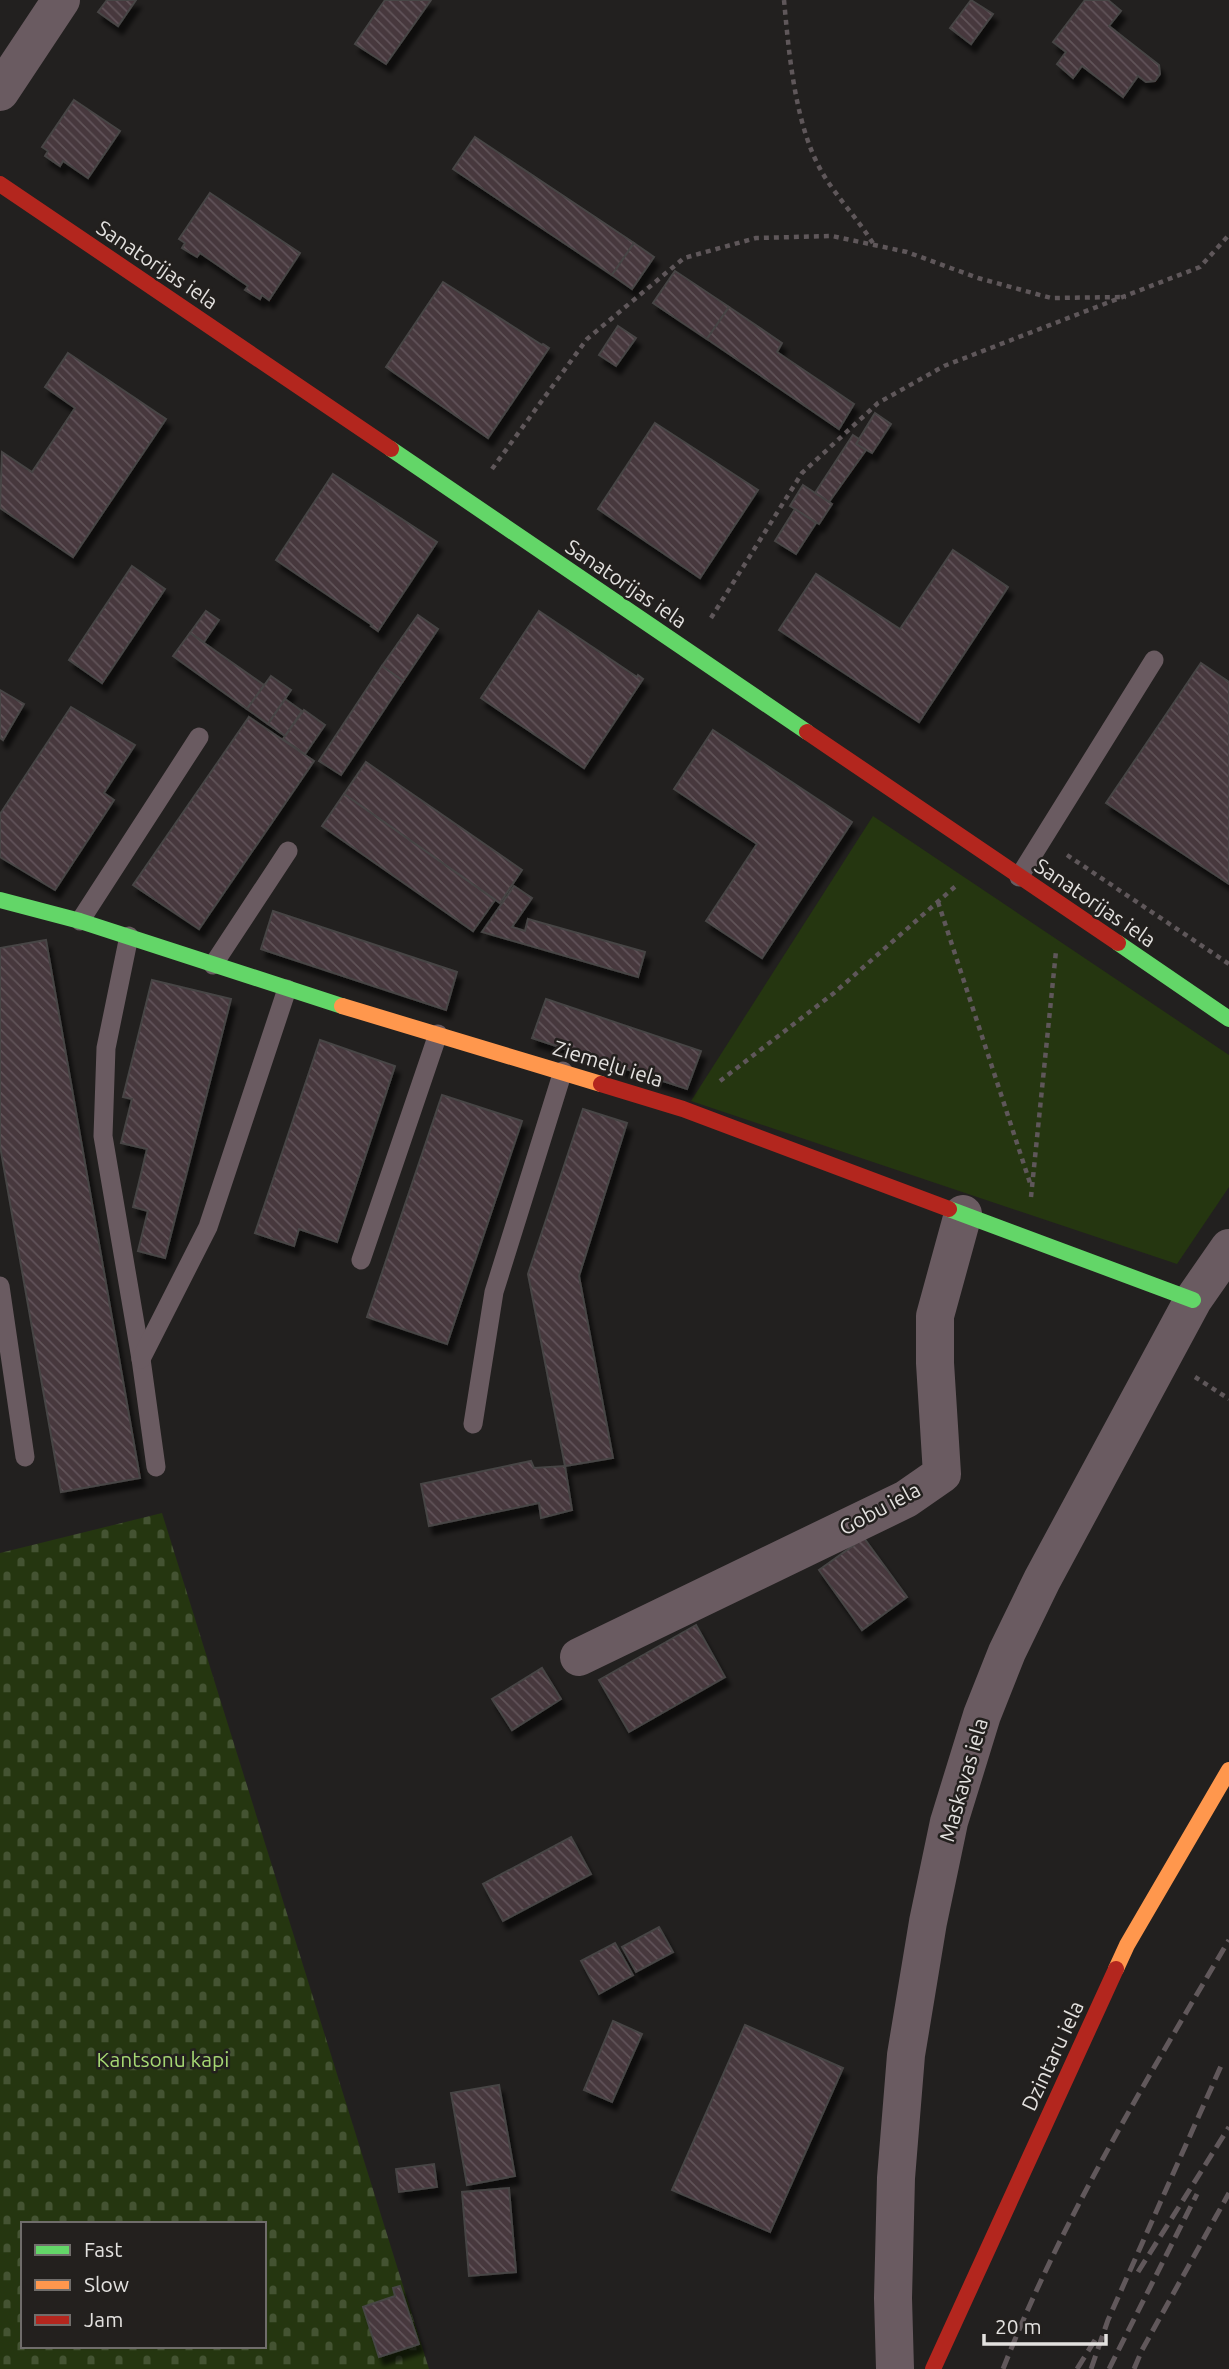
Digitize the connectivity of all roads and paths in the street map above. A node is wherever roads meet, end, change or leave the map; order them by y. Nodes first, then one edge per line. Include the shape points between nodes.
1 (61, 0) edge
2 (784, 0) edge
3 (0, 92) edge
4 (0, 184) edge
5 (1229, 235) edge
6 (874, 245) junction
7 (1126, 297) junction
8 (492, 470) dead end
9 (710, 619) dead end
10 (1154, 660) dead end
11 (199, 737) dead end
12 (1043, 838) junction
13 (288, 851) dead end
14 (1019, 877) junction
15 (963, 879) dead end
16 (0, 900) edge
17 (938, 902) junction
18 (80, 921) junction
19 (129, 936) junction
20 (1057, 943) dead end
21 (1229, 964) edge
22 (213, 965) junction
23 (287, 989) junction
24 (1229, 1019) edge
25 (438, 1034) junction
26 (563, 1071) junction
27 (683, 1109) junction
28 (1032, 1190) junction
29 (963, 1214) junction
30 (1027, 1238) junction
31 (1229, 1248) edge
32 (361, 1260) dead end
33 (0, 1286) edge
34 (1193, 1300) junction
35 (141, 1359) junction
36 (1188, 1373) dead end
37 (1229, 1399) edge
38 (473, 1424) dead end
39 (25, 1457) dead end
40 (156, 1467) dead end
41 (579, 1657) dead end
42 (1229, 1770) edge
43 (895, 2369) edge
44 (933, 2369) edge

1 - 3 street
2 - 6 path via 801,120 823,174
4 - 14 street, Sanatorijas iela
5 - 7 path via 1200,267
6 - 7 path via 1051,298
6 - 8 path via 832,236 756,238 684,258 587,339
7 - 9 path via 944,366 878,402 802,473
10 - 12 lane
11 - 18 lane
12 - 14 lane
12 - 21 path
13 - 22 lane
14 - 24 street, Sanatorijas iela
15 - 17 path
16 - 18 street, Ziemeļu iela
17 - 27 path via 834,993
17 - 28 path
18 - 19 street, Ziemeļu iela
19 - 22 street, Ziemeļu iela
19 - 35 lane via 106,1048 103,1136
20 - 28 path
22 - 23 street, Ziemeļu iela
23 - 25 street, Ziemeļu iela
23 - 35 lane via 208,1227
25 - 26 street, Ziemeļu iela
25 - 32 lane
26 - 27 street, Ziemeļu iela
26 - 38 lane via 494,1292
27 - 29 street, Ziemeļu iela
28 - 30 path
29 - 30 street, Ziemeļu iela
29 - 41 street, Gobu iela via 935,1316 942,1474 906,1499
30 - 34 street, Ziemeļu iela
31 - 34 street, Maskavas iela
33 - 39 lane
34 - 43 street, Maskavas iela via 1007,1653 953,1809 906,2055 896,2178
35 - 40 lane
36 - 37 path
42 - 44 street, Dzintaru iela via 1127,1945

